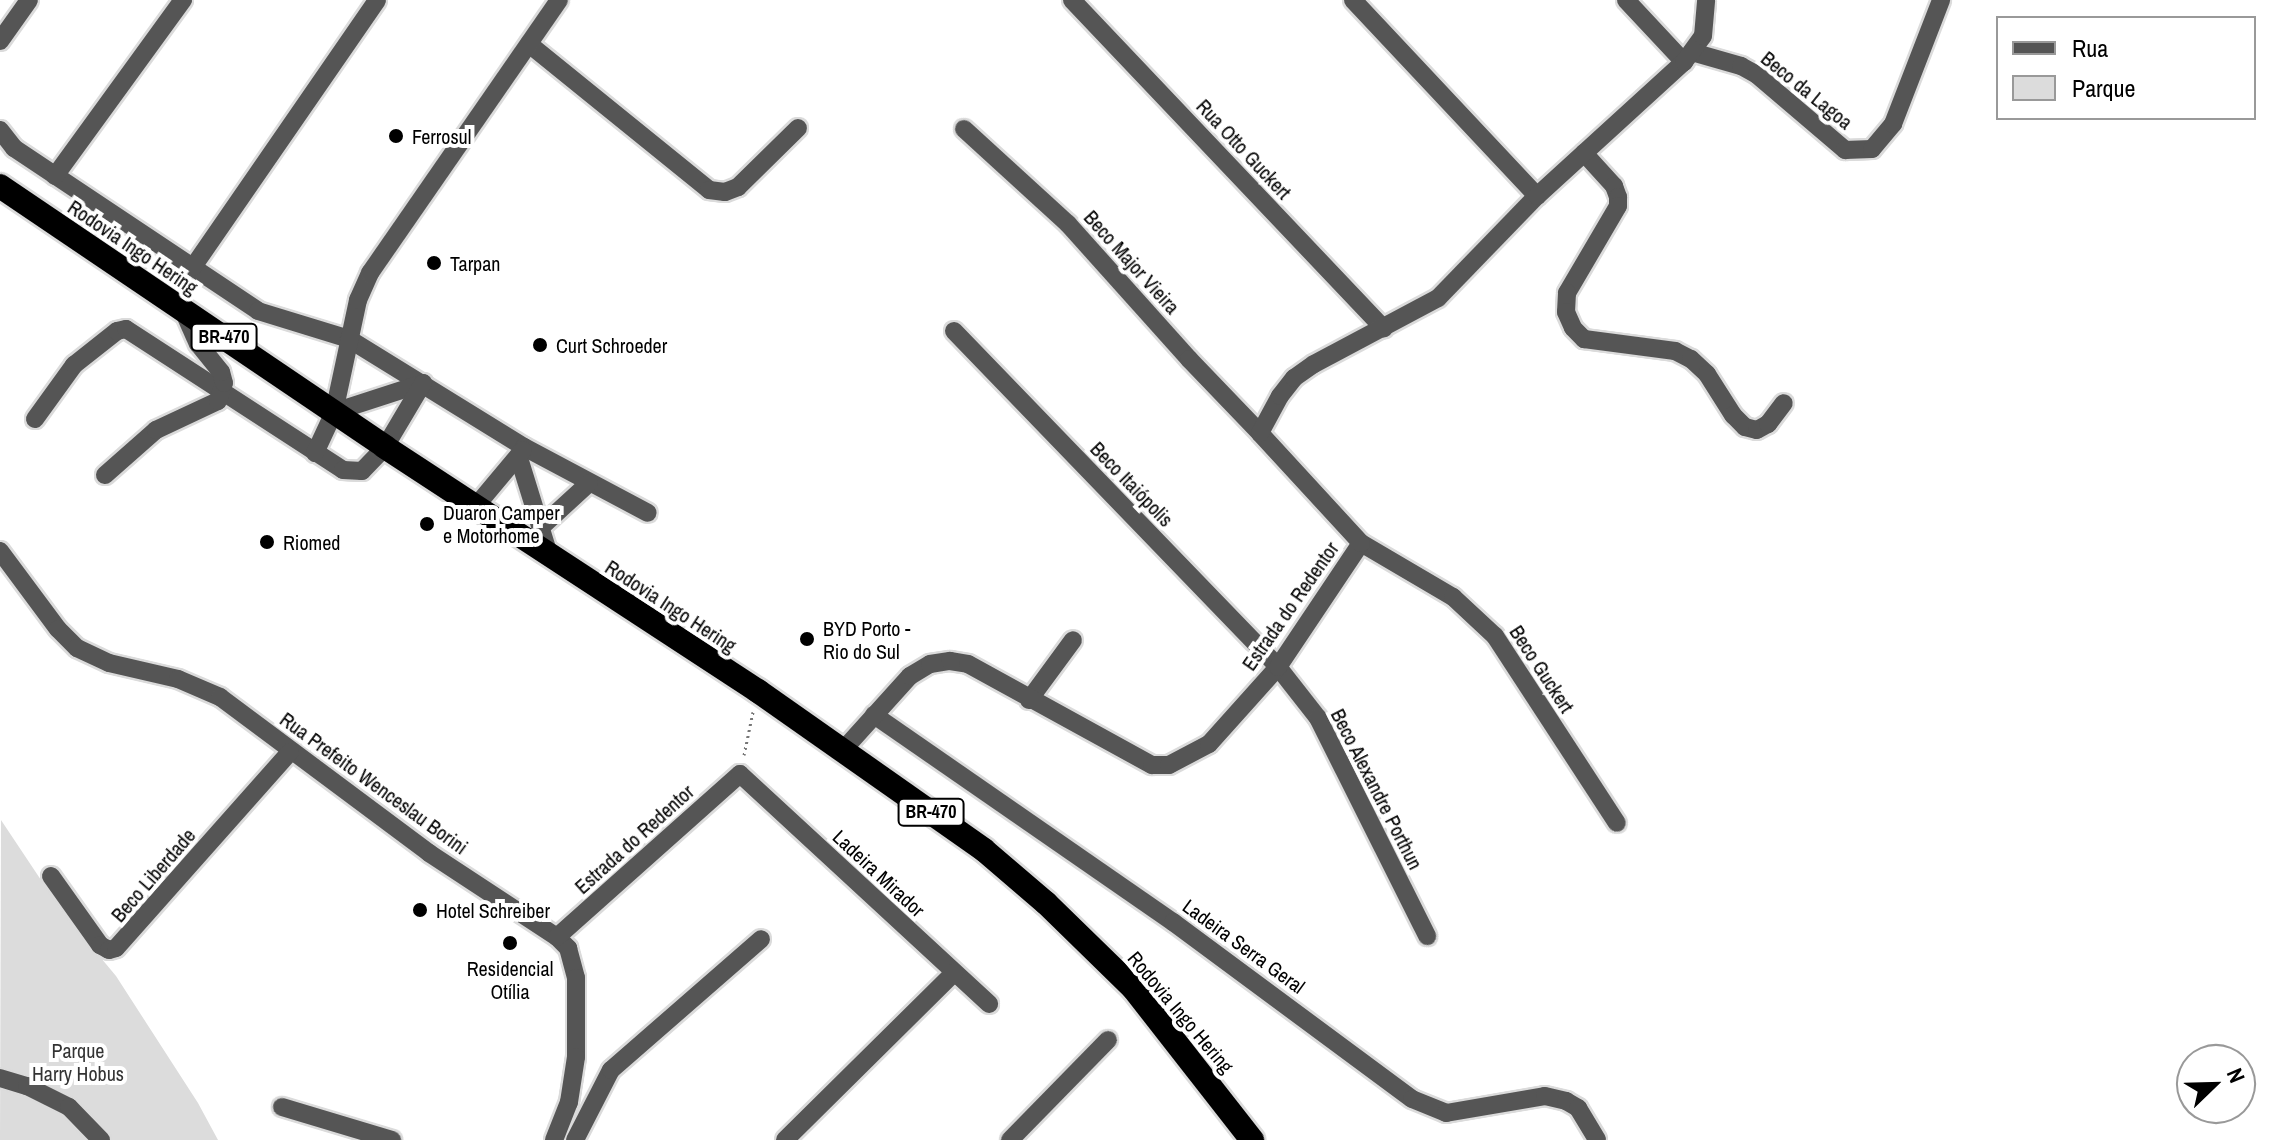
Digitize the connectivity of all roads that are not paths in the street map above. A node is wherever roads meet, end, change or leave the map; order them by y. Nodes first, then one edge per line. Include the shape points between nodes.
1 (29, 0) edge
2 (183, 0) edge
3 (377, 0) edge
4 (559, 0) edge
5 (1072, 0) edge
6 (1353, 0) edge
7 (1626, 0) edge
8 (1706, 0) edge
9 (1941, 0) edge
10 (0, 41) edge
11 (529, 44) junction
12 (1688, 57) junction
13 (798, 128) dead end
14 (964, 129) dead end
15 (0, 130) edge
16 (1584, 153) junction
17 (55, 176) junction
18 (0, 186) edge
19 (1537, 196) junction
20 (193, 267) junction
21 (181, 308) junction
22 (1384, 329) junction
23 (954, 331) dead end
24 (349, 339) junction
25 (423, 383) junction
26 (222, 390) junction
27 (1784, 403) dead end
28 (334, 412) junction
29 (35, 419) dead end
30 (1260, 433) junction
31 (385, 447) junction
32 (315, 453) junction
33 (522, 453) junction
34 (105, 475) dead end
35 (589, 483) junction
36 (476, 506) junction
37 (648, 513) dead end
38 (541, 527) junction
39 (1361, 543) junction
40 (0, 551) edge
41 (549, 555) junction
42 (1073, 640) dead end
43 (1278, 667) junction
44 (1029, 700) junction
45 (874, 715) junction
46 (844, 749) junction
47 (290, 752) junction
48 (740, 774) joint
49 (1617, 823) dead end
50 (51, 876) dead end
51 (1427, 936) dead end
52 (557, 937) junction
53 (761, 939) dead end
54 (954, 973) junction
55 (989, 1004) dead end
56 (1108, 1040) dead end
57 (0, 1078) edge
58 (282, 1107) dead end
59 (101, 1140) edge
60 (392, 1140) edge
61 (554, 1140) edge
62 (575, 1140) edge
63 (785, 1140) edge
64 (1010, 1140) edge
65 (1252, 1140) edge
66 (1597, 1140) edge

1 - 10 street
2 - 17 street
3 - 20 street
4 - 11 street
5 - 22 street, Rua Otto Guckert
6 - 19 street
7 - 12 street
8 - 12 street via 1703,36
9 - 12 street, Beco da Lagoa via 1893,124 1872,149 1845,150 1741,66
11 - 13 street via 709,190 738,187
11 - 24 street via 370,273
12 - 16 street
14 - 30 street, Beco Major Vieira via 1068,224
15 - 17 street via 14,148
16 - 19 street
16 - 27 street via 1614,186 1618,206 1567,293 1566,312 1573,328 1584,339 1675,351 1691,359 1745,427 1757,430 1768,424
17 - 20 street
18 - 21 highway, Rodovia Ingo Hering / BR-470
19 - 22 street via 1438,298
20 - 24 street via 258,311
21 - 26 street via 198,344 221,372
21 - 28 highway, Rodovia Ingo Hering / BR-470
22 - 30 street via 1294,378
23 - 43 street, Beco Itaiópolis
24 - 25 street
24 - 28 street
25 - 28 street
25 - 31 street
25 - 33 street
26 - 29 street via 126,329 74,365
26 - 32 street
26 - 34 street via 218,401 156,430
28 - 31 highway, Rodovia Ingo Hering / BR-470
28 - 32 street
30 - 39 street, Estrada do Redentor
31 - 32 street via 362,471 343,470
31 - 36 highway, Rodovia Ingo Hering / BR-470
33 - 35 street
33 - 36 street
33 - 38 street
35 - 37 street
35 - 38 street
36 - 41 highway, Rodovia Ingo Hering / BR-470
38 - 41 street
39 - 43 street, Estrada do Redentor
39 - 49 street, Beco Guckert via 1453,597 1495,636
40 - 47 street, Rua Prefeito Wenceslau Borini via 77,648 109,663 207,690
41 - 46 highway, Rodovia Ingo Hering / BR-470
42 - 44 street
43 - 44 street, Estrada do Redentor via 1209,744 1169,765 1152,765
43 - 51 street, Beco Alexandre Porthun via 1318,718
44 - 45 street, Estrada do Redentor via 968,664 950,661 930,664 910,676
45 - 46 street, Estrada do Redentor
45 - 66 street, Ladeira Serra Geral via 1173,922 1412,1099 1446,1113 1545,1096 1578,1108
46 - 65 highway, Rodovia Ingo Hering / BR-470 via 1014,874 1081,935 1158,1016
47 - 50 street, Beco Liberdade via 116,948 100,945
47 - 52 street, Rua Prefeito Wenceslau Borini
48 - 52 street, Estrada do Redentor
48 - 54 street, Ladeira Mirador
52 - 61 street via 568,948 576,978 576,1057 569,1102
53 - 62 street via 611,1070
54 - 55 street, Ladeira Mirador
54 - 63 street
56 - 64 street
57 - 59 street via 69,1107
58 - 60 street

